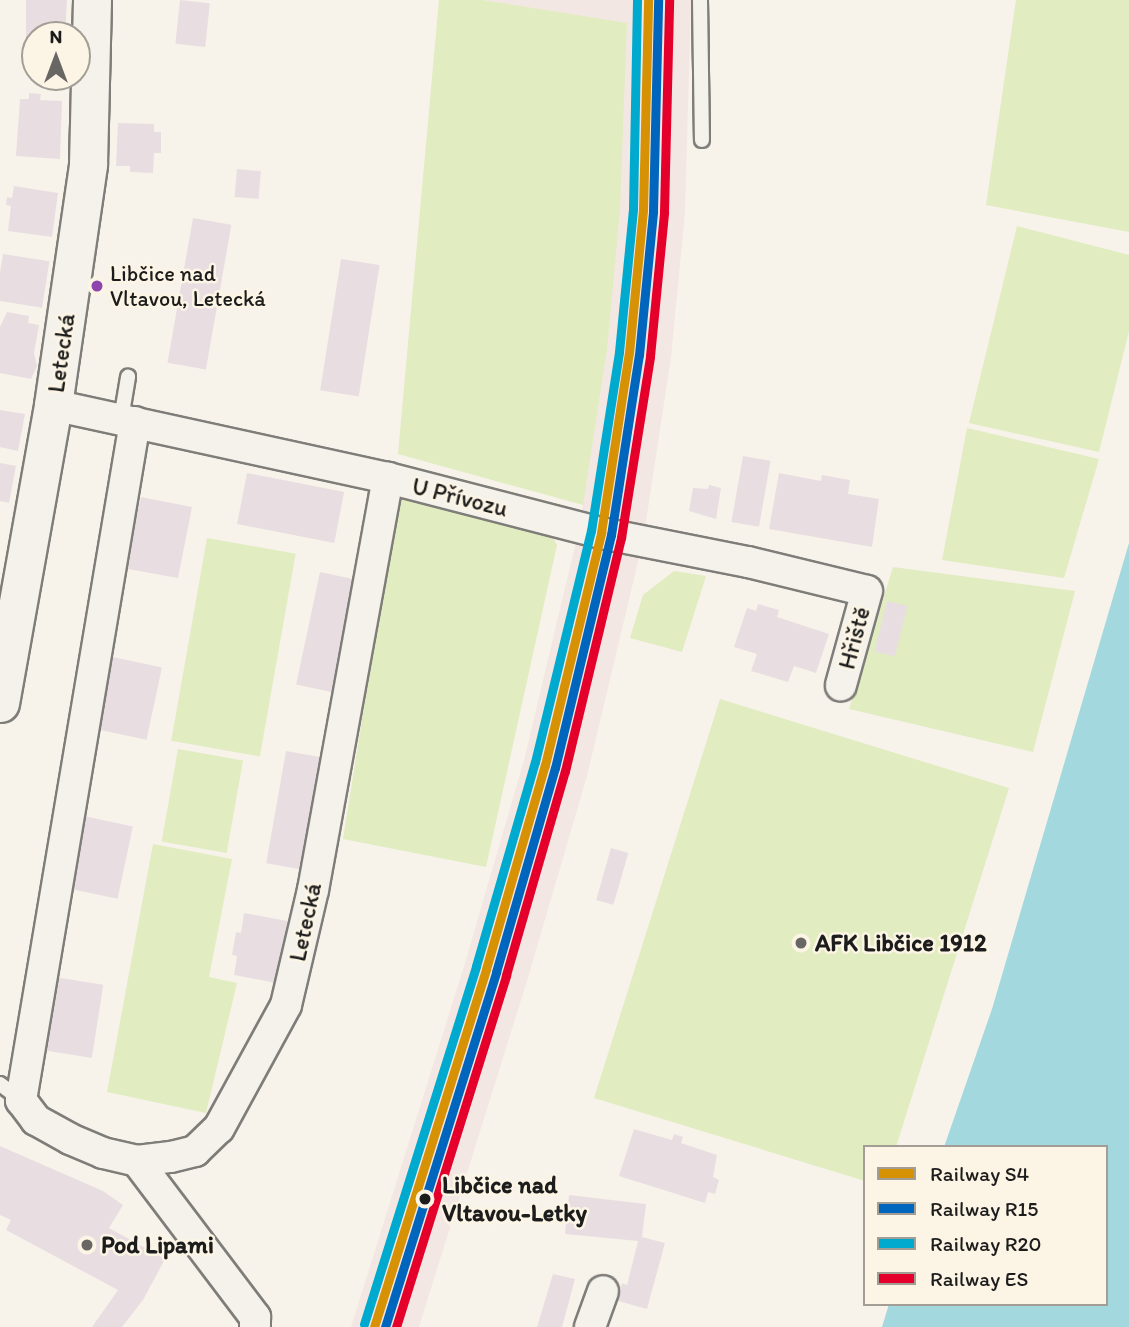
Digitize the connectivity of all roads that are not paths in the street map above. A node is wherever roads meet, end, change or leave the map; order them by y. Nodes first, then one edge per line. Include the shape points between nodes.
1 (92, 0) edge
2 (699, 0) edge
3 (702, 140) dead end
4 (128, 377) dead end
5 (53, 405) junction
6 (128, 421) junction
7 (388, 478) junction
8 (867, 591) joint
9 (841, 685) dead end
10 (0, 703) edge
11 (10, 1092) edge
12 (137, 1161) junction
13 (603, 1291) dead end
14 (255, 1327) edge
15 (590, 1327) edge

1 - 5 street, Letecká via 88,164
2 - 3 lane
4 - 6 lane
5 - 6 street, U Přívozu
5 - 10 street, Letecká
6 - 7 street, U Přívozu
6 - 11 street, Letecká
7 - 8 street, U Přívozu via 601,533
7 - 12 street, Letecká via 313,890 286,1005 219,1128 195,1151
8 - 9 street, Hřiště
11 - 12 street, Letecká via 36,1120 70,1139
12 - 14 street via 255,1317
13 - 15 street

